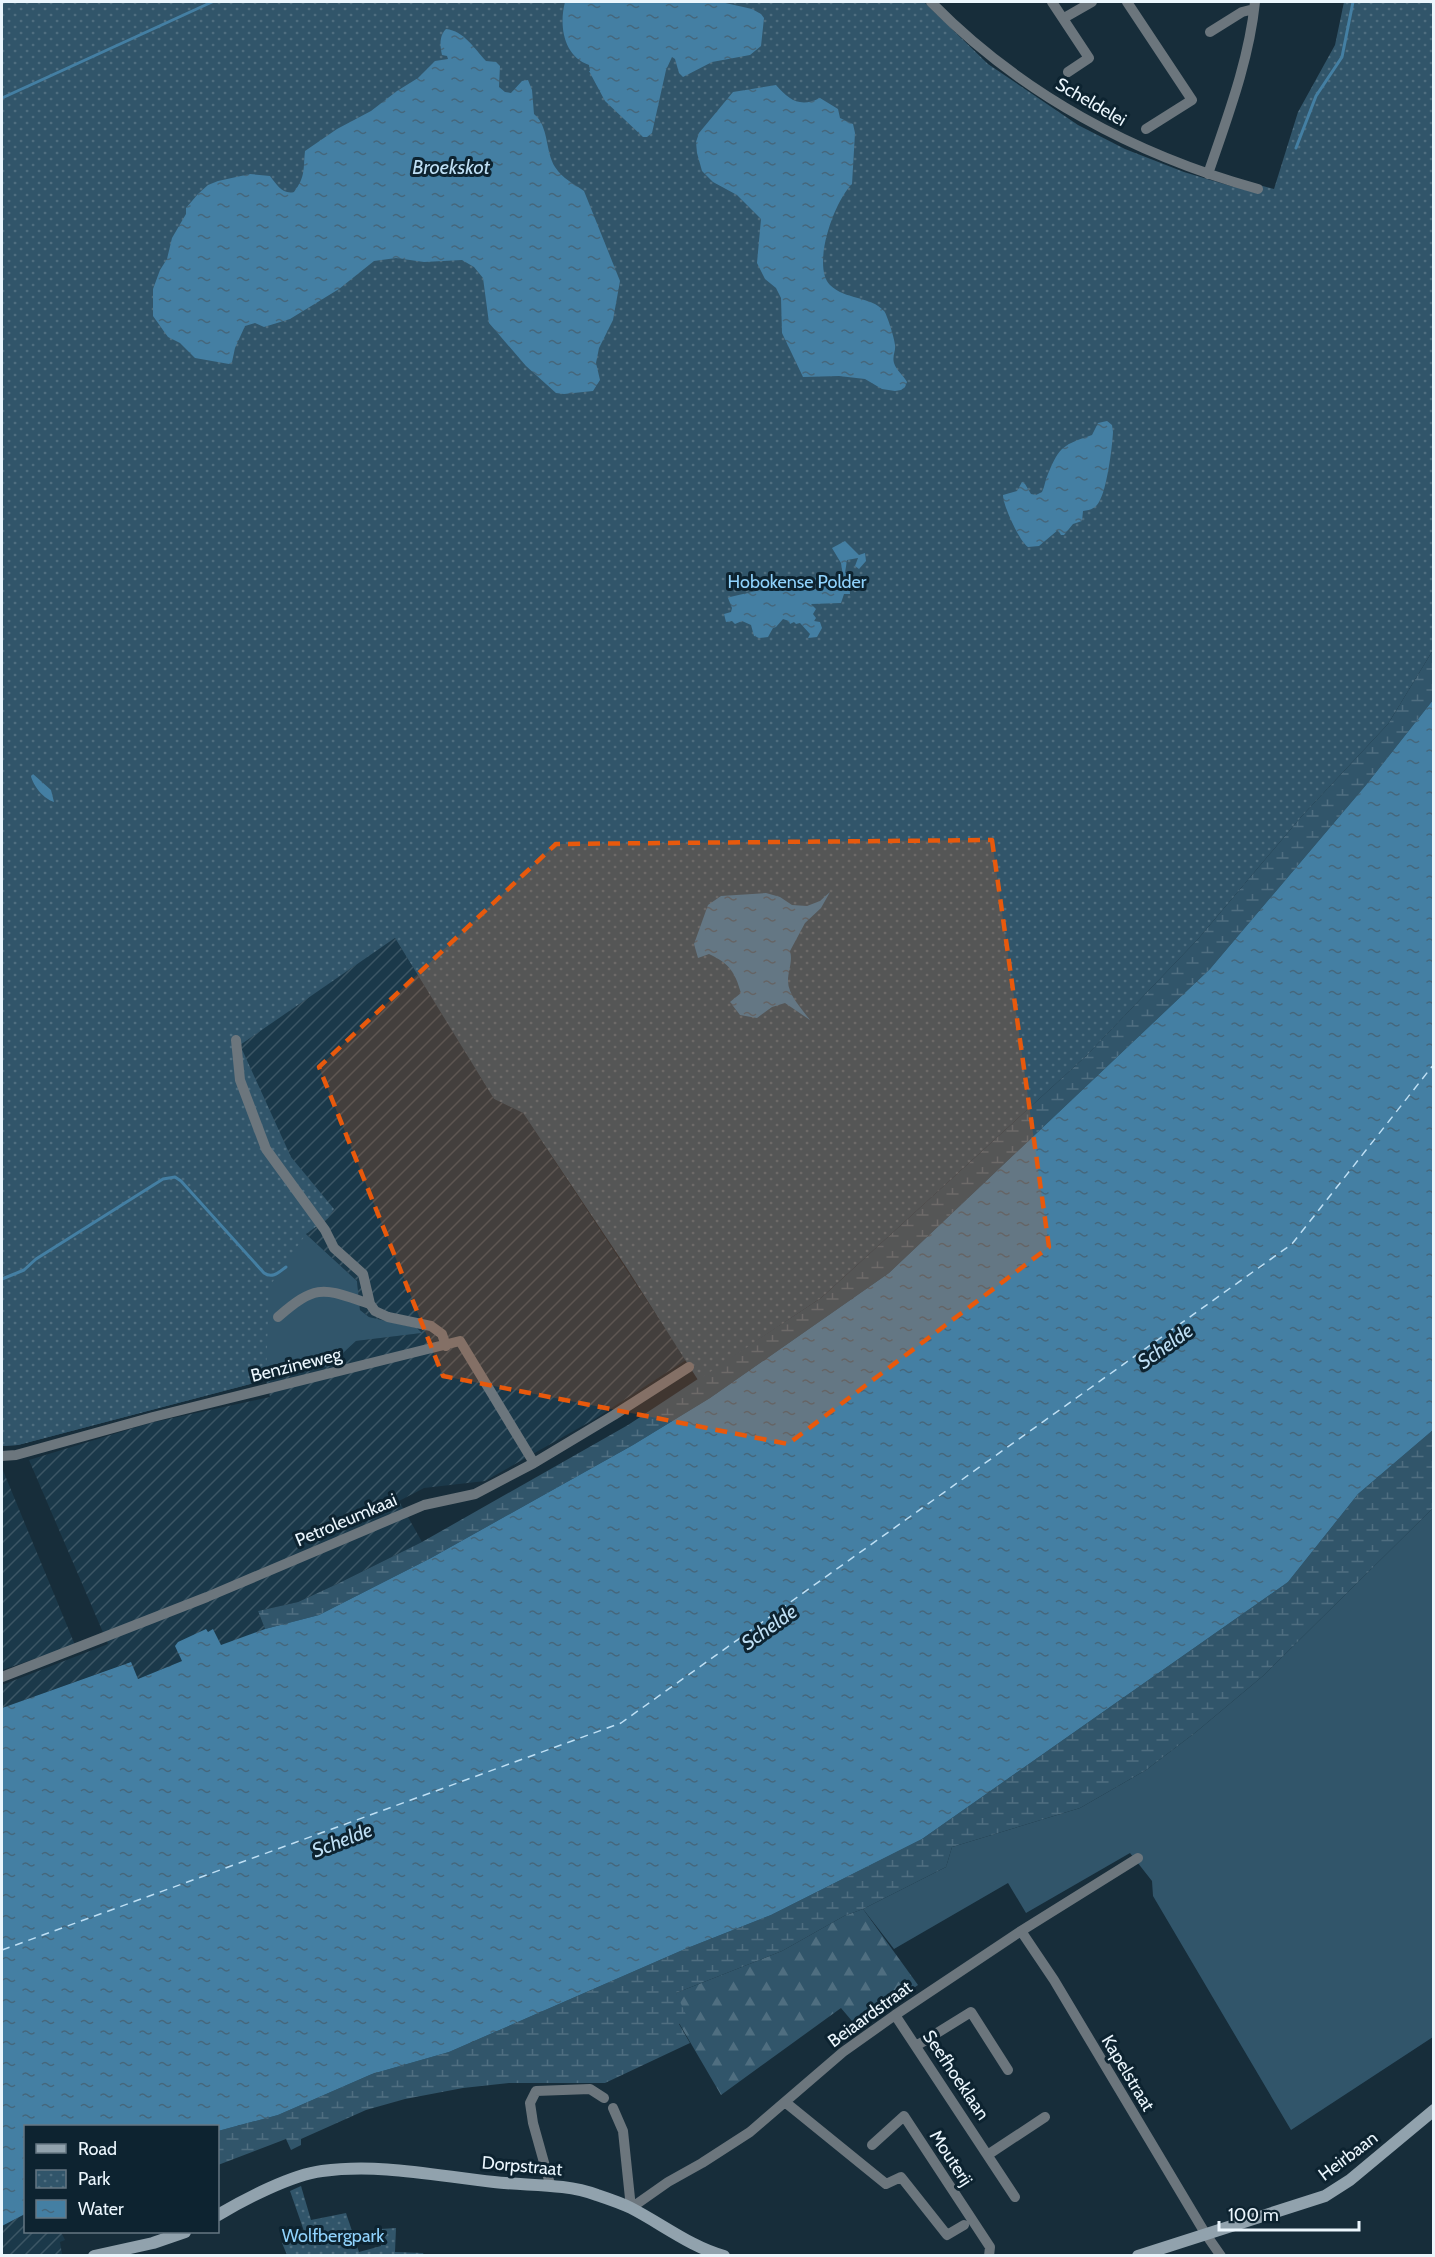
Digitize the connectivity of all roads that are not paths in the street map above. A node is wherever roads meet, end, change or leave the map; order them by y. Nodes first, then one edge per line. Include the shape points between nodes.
1 (931, 2) edge
2 (1052, 2) edge
3 (1092, 2) edge
4 (1127, 2) edge
5 (1254, 5) edge
6 (1064, 18) junction
7 (1210, 32) dead end
8 (1068, 72) dead end
9 (1146, 129) dead end
10 (1208, 174) junction
11 (1258, 189) dead end
12 (236, 1040) dead end
13 (370, 1304) junction
14 (278, 1317) dead end
15 (446, 1346) junction
16 (689, 1367) dead end
17 (2, 1456) edge
18 (534, 1463) junction
19 (2, 1677) edge
20 (1138, 1858) dead end
21 (1021, 1931) junction
22 (895, 2014) junction
23 (916, 2046) junction
24 (1008, 2070) dead end
25 (604, 2098) dead end
26 (785, 2102) junction
27 (613, 2108) dead end
28 (1434, 2110) edge
29 (1045, 2117) dead end
30 (872, 2145) dead end
31 (989, 2154) junction
32 (550, 2184) junction
33 (1015, 2197) dead end
34 (631, 2208) junction
35 (219, 2214) edge
36 (964, 2224) dead end
37 (182, 2233) edge
38 (1205, 2233) junction
39 (136, 2251) edge
40 (94, 2256) edge
41 (724, 2256) edge
42 (989, 2256) edge
43 (1138, 2256) edge
44 (1221, 2256) edge

1 - 10 street, Scheldelei via 973,42 1060,105 1116,137
2 - 6 street
3 - 6 street
4 - 9 street via 1192,100
5 - 7 street
5 - 10 street via 1239,82
6 - 8 street via 1089,58
10 - 11 street, Scheldelei
12 - 13 street via 240,1080 266,1149 332,1245 363,1274
13 - 14 street via 336,1292 318,1292 299,1299
13 - 15 street via 381,1315 437,1329
15 - 17 street, Benzineweg
15 - 18 street via 460,1341
16 - 18 street, Petroleumkaai
18 - 19 street, Petroleumkaai via 475,1494 424,1505 207,1597
20 - 21 street, Beiaardstraat
21 - 22 street, Beiaardstraat
21 - 38 street, Kapelstraat
22 - 23 street, Seefhoeklaan
22 - 26 street, Beiaardstraat
23 - 24 street via 971,2012
23 - 31 street, Seefhoeklaan
25 - 32 street via 590,2089 536,2091 530,2103 533,2123
26 - 34 street, Beiaardstraat via 750,2132
26 - 36 street via 886,2184 902,2177 947,2235
27 - 34 street via 623,2131
28 - 38 street, Heirbaan via 1325,2196
29 - 31 street
30 - 42 street, Mouterij via 904,2116 990,2247
31 - 33 street, Seefhoeklaan
32 - 34 street, Dorpstraat
32 - 35 street, Dorpstraat via 519,2185 419,2171 321,2171 262,2192
34 - 41 street, Dorpstraat via 676,2235
37 - 39 street
38 - 43 street
38 - 44 street, Kapelstraat
39 - 40 street

